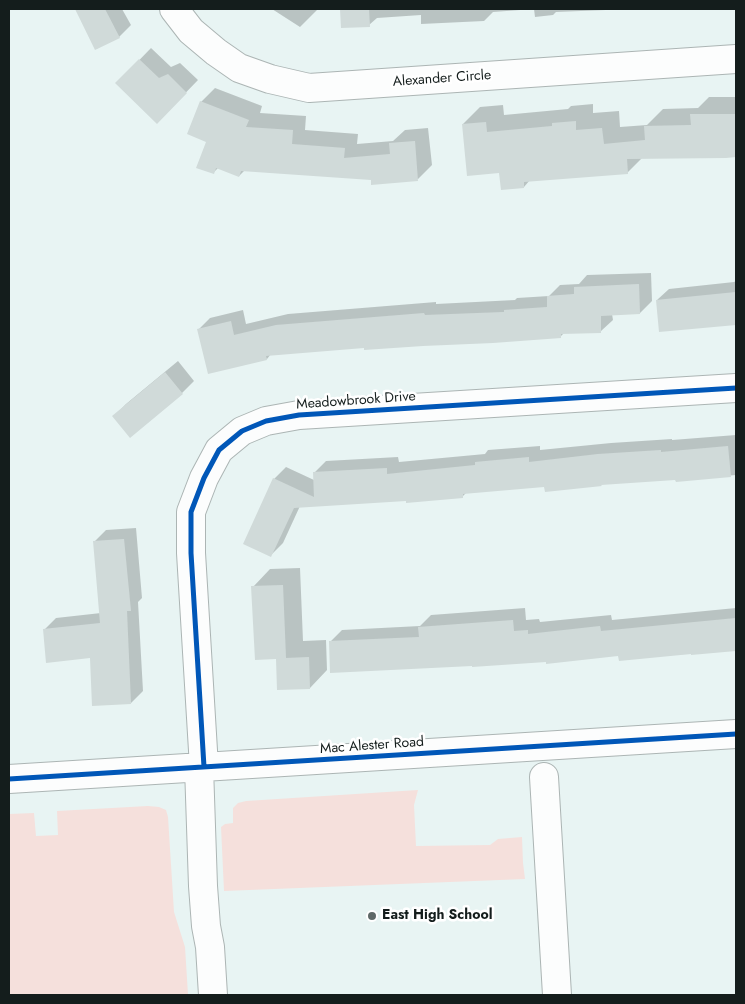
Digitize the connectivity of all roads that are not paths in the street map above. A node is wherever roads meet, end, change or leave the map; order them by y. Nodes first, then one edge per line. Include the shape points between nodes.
1 (174, 9) edge
2 (736, 59) edge
3 (736, 388) edge
4 (736, 734) edge
5 (202, 767) junction
6 (544, 777) dead end
7 (9, 780) edge
8 (213, 995) edge
9 (557, 995) edge

1 - 2 street, Alexander Circle via 191,31 239,68 309,88
3 - 5 street, Meadowbrook Drive via 299,415 266,421 242,432 219,450 191,512
4 - 5 street, Mac Alester Road
5 - 7 street, Mac Alester Road
5 - 8 street, Meadowbrook Drive via 203,886
6 - 9 street

